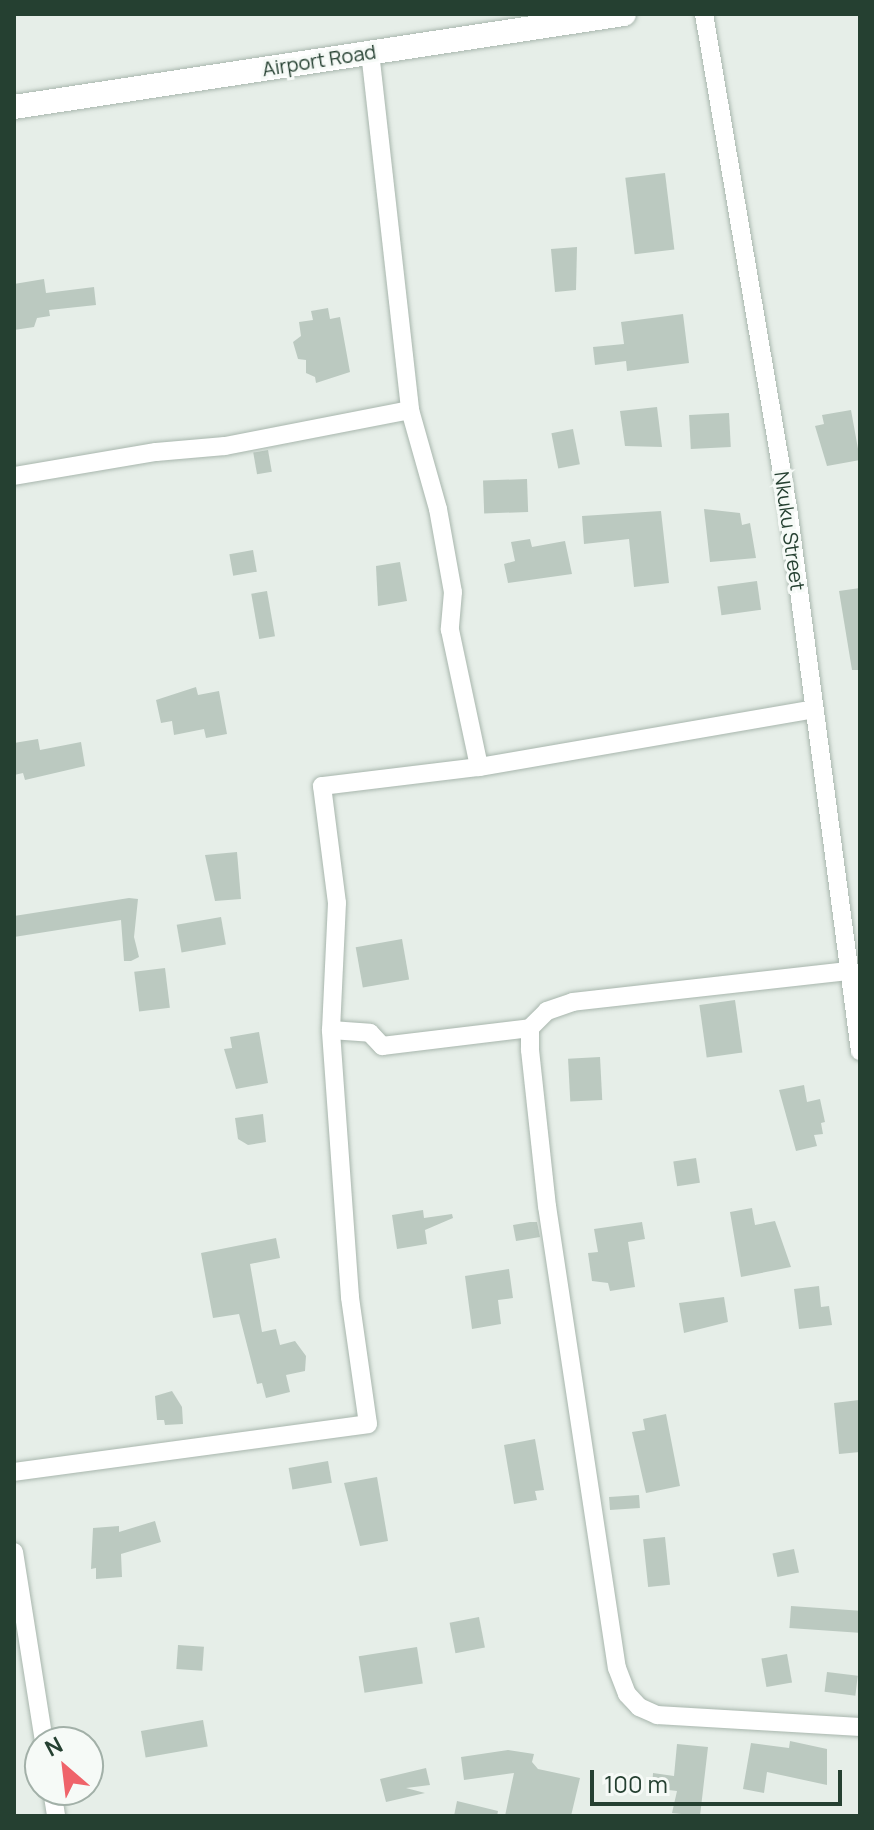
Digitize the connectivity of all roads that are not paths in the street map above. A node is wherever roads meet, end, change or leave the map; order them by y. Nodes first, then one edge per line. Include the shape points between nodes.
1 (624, 14) edge
2 (704, 14) edge
3 (370, 52) junction
4 (14, 107) edge
5 (410, 410) junction
6 (14, 476) edge
7 (814, 709) junction
8 (479, 767) junction
9 (848, 971) junction
10 (530, 1028) junction
11 (331, 1030) junction
12 (860, 1051) edge
13 (14, 1472) edge
14 (14, 1552) edge
15 (41, 1726) edge
16 (860, 1727) edge

1 - 3 street, Airport Road
2 - 7 street, Nkuku Street via 788,508
3 - 4 street, Airport Road
3 - 5 street
5 - 6 street via 225,446
5 - 8 street via 438,509 453,592 450,630
7 - 8 street
7 - 9 street, Nkuku Street
8 - 11 street via 322,786 337,903
9 - 10 street via 573,1002 547,1011
9 - 12 street, Nkuku Street
10 - 11 street via 382,1046 370,1033
10 - 16 street via 547,1206 617,1668 627,1694 657,1715
11 - 13 street via 350,1297 368,1424
14 - 15 street

